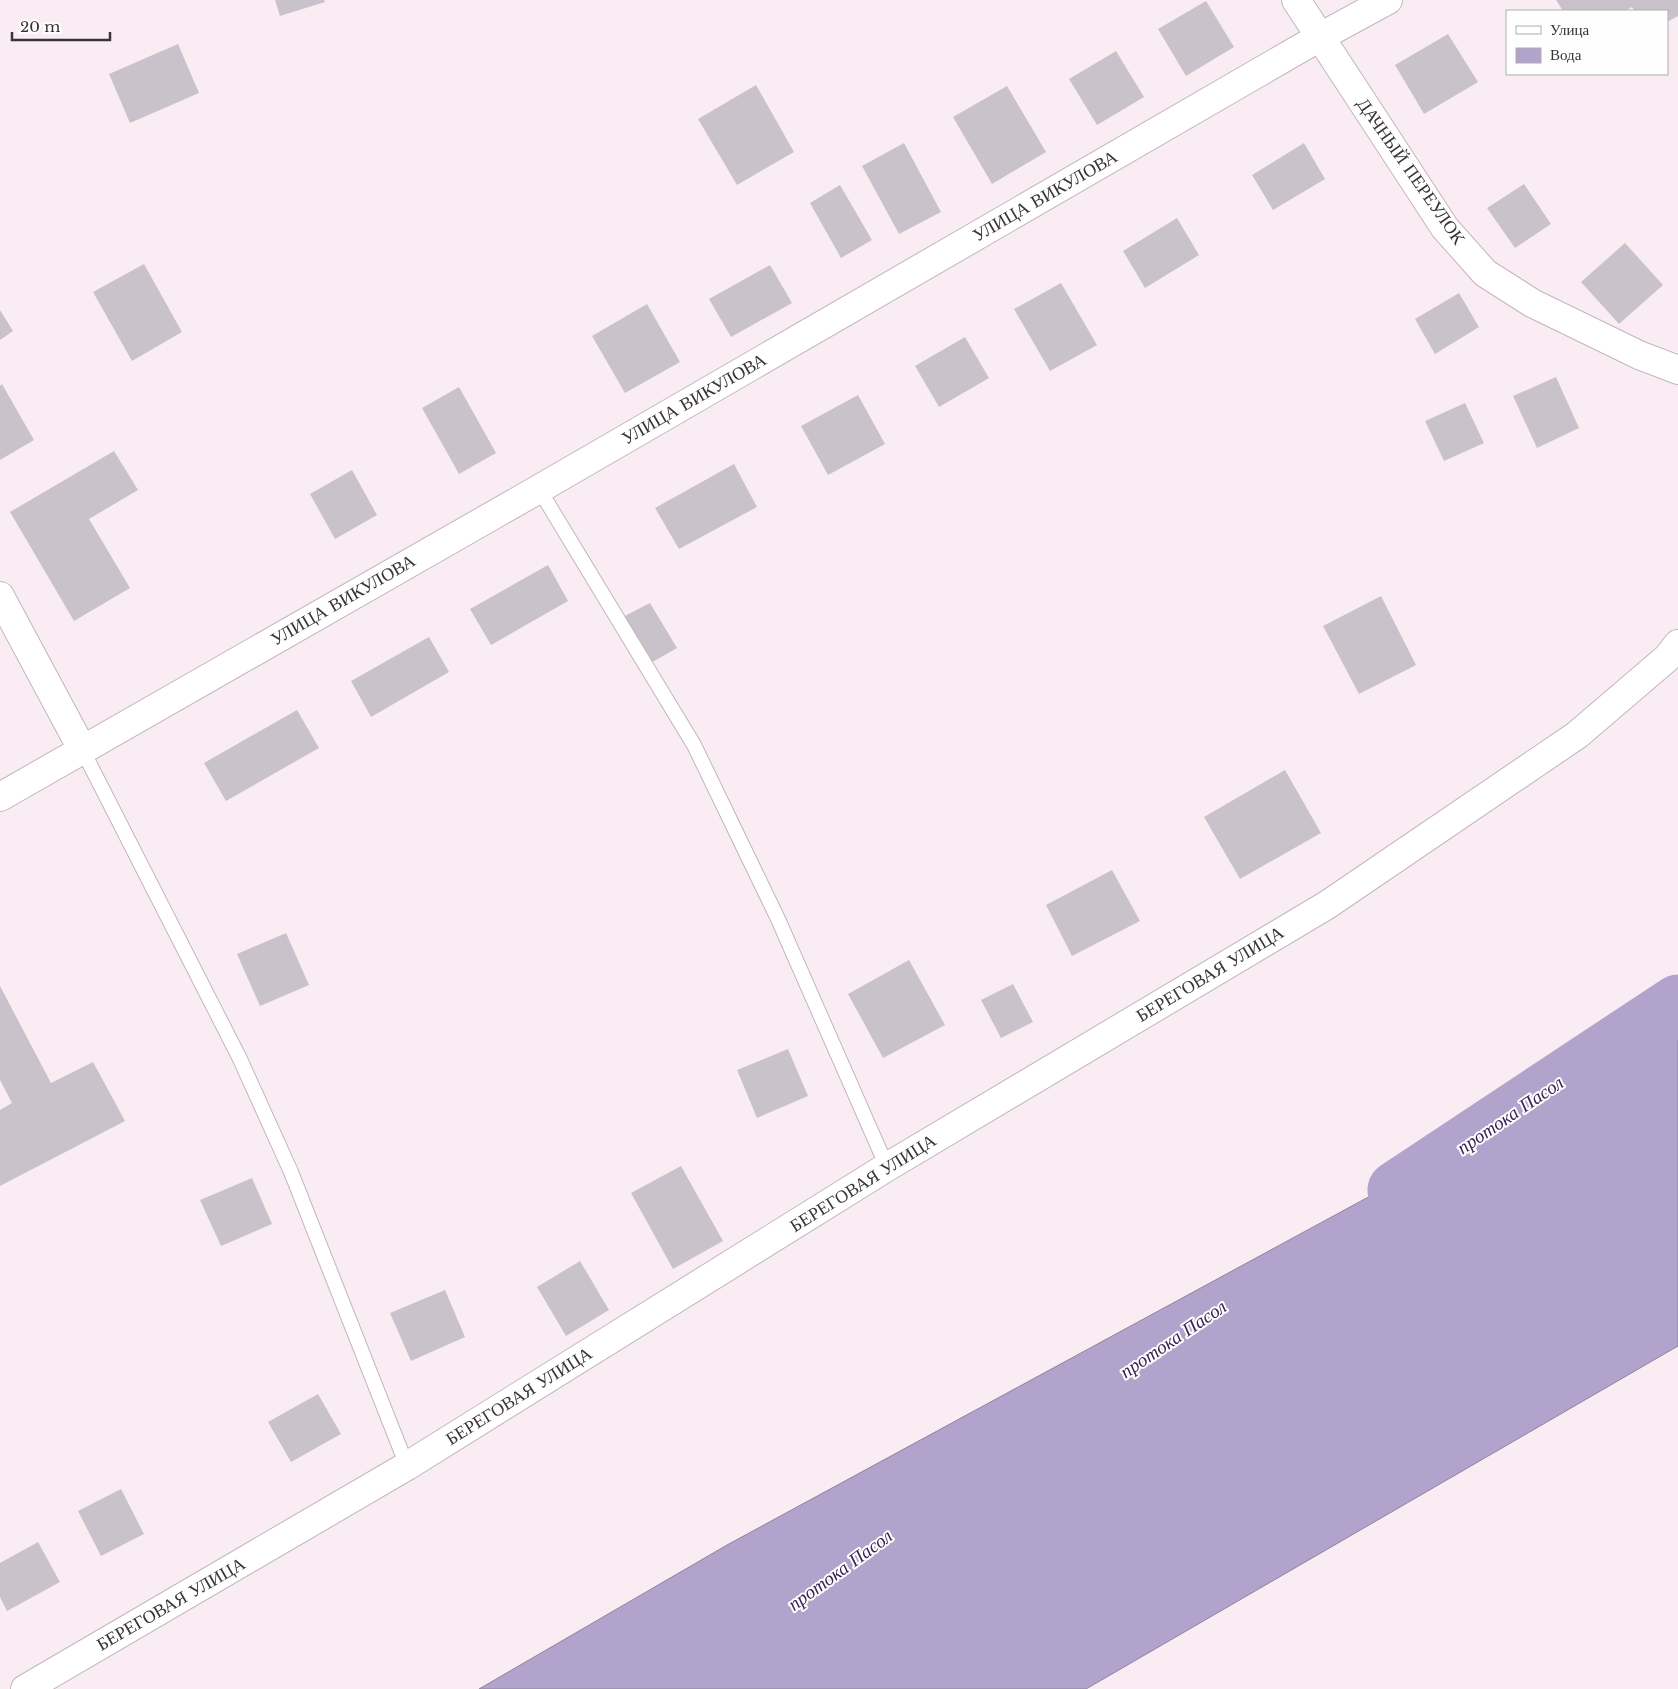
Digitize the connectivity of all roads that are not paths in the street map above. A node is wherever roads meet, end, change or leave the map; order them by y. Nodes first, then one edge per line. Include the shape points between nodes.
1 (1296, 0) edge
2 (1388, 0) edge
3 (1320, 37) junction
4 (1678, 370) edge
5 (539, 489) junction
6 (0, 596) edge
7 (1678, 644) edge
8 (82, 749) junction
9 (0, 797) edge
10 (887, 1167) junction
11 (407, 1466) junction
12 (25, 1689) edge

1 - 3 street, ДАЧНЫЙ ПЕРЕУЛОК
2 - 3 street, УЛИЦА ВИКУЛОВА
3 - 4 street, ДАЧНЫЙ ПЕРЕУЛОК via 1445,228 1485,273 1532,303 1639,355
3 - 5 street, УЛИЦА ВИКУЛОВА
5 - 8 street, УЛИЦА ВИКУЛОВА
5 - 10 lane via 694,746 778,919
6 - 8 street
7 - 10 street, БЕРЕГОВАЯ УЛИЦА via 1577,735 1327,905
8 - 9 street, УЛИЦА ВИКУЛОВА
8 - 11 lane via 240,1060 291,1172
10 - 11 street, БЕРЕГОВАЯ УЛИЦА
11 - 12 street, БЕРЕГОВАЯ УЛИЦА

